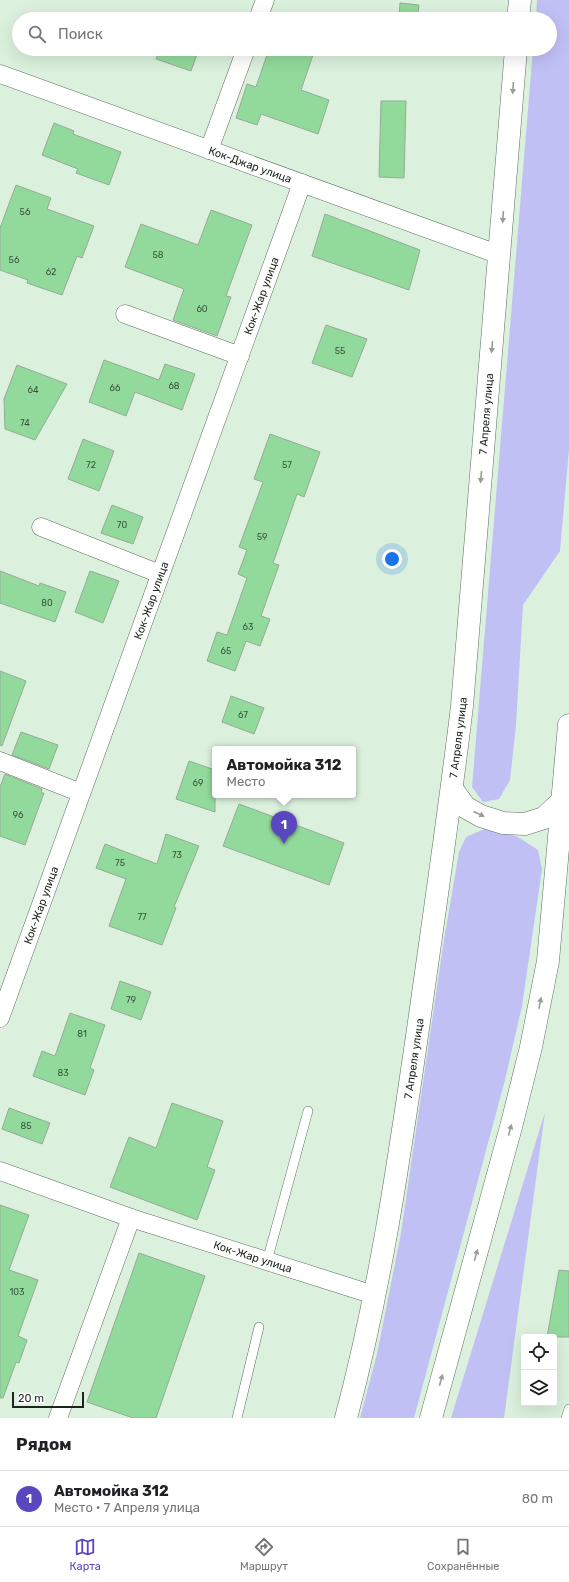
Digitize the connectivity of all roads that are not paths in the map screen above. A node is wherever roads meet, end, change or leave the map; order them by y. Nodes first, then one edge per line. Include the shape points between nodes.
1 (265, 0) edge
2 (520, 0) edge
3 (261, 12) edge
4 (519, 12) edge
5 (243, 56) edge
6 (515, 56) edge
7 (0, 74) edge
8 (209, 150) junction
9 (302, 184) junction
10 (500, 255) junction
11 (125, 314) dead end
12 (240, 356) junction
13 (41, 527) dead end
14 (160, 574) junction
15 (569, 725) edge
16 (0, 761) edge
17 (452, 788) junction
18 (81, 793) junction
19 (563, 800) junction
20 (1, 1010) edge
21 (308, 1111) dead end
22 (0, 1171) edge
23 (131, 1218) junction
24 (267, 1261) junction
25 (374, 1295) junction
26 (259, 1327) dead end
27 (569, 1409) edge
28 (58, 1418) edge
29 (237, 1418) edge
30 (346, 1418) edge
31 (431, 1418) edge
32 (566, 1418) edge

1 - 3 street
2 - 4 main road
5 - 8 street
6 -> 10 main road, 7 Апреля улица
7 - 8 street, Кок-Джар улица
8 - 9 street, Кок-Джар улица
9 - 10 street, Кок-Джар улица
9 - 12 street, Кок-Жар улица
10 -> 17 main road, 7 Апреля улица via 462,706
11 - 12 street
12 - 14 street, Кок-Жар улица
13 - 14 street
14 - 18 street, Кок-Жар улица
15 - 19 main road
16 - 18 street
17 -> 19 main road via 464,807 503,823 525,824 544,818
17 - 25 main road, 7 Апреля улица via 402,1143
18 - 20 street, Кок-Жар улица
31 -> 19 main road via 531,1047 548,961
21 - 24 lane
22 - 23 street, Кок-Жар улица
23 - 24 street, Кок-Жар улица
23 - 28 street
24 - 25 street, Кок-Жар улица
25 - 30 main road, 7 Апреля улица
26 - 29 lane
27 - 32 lane

